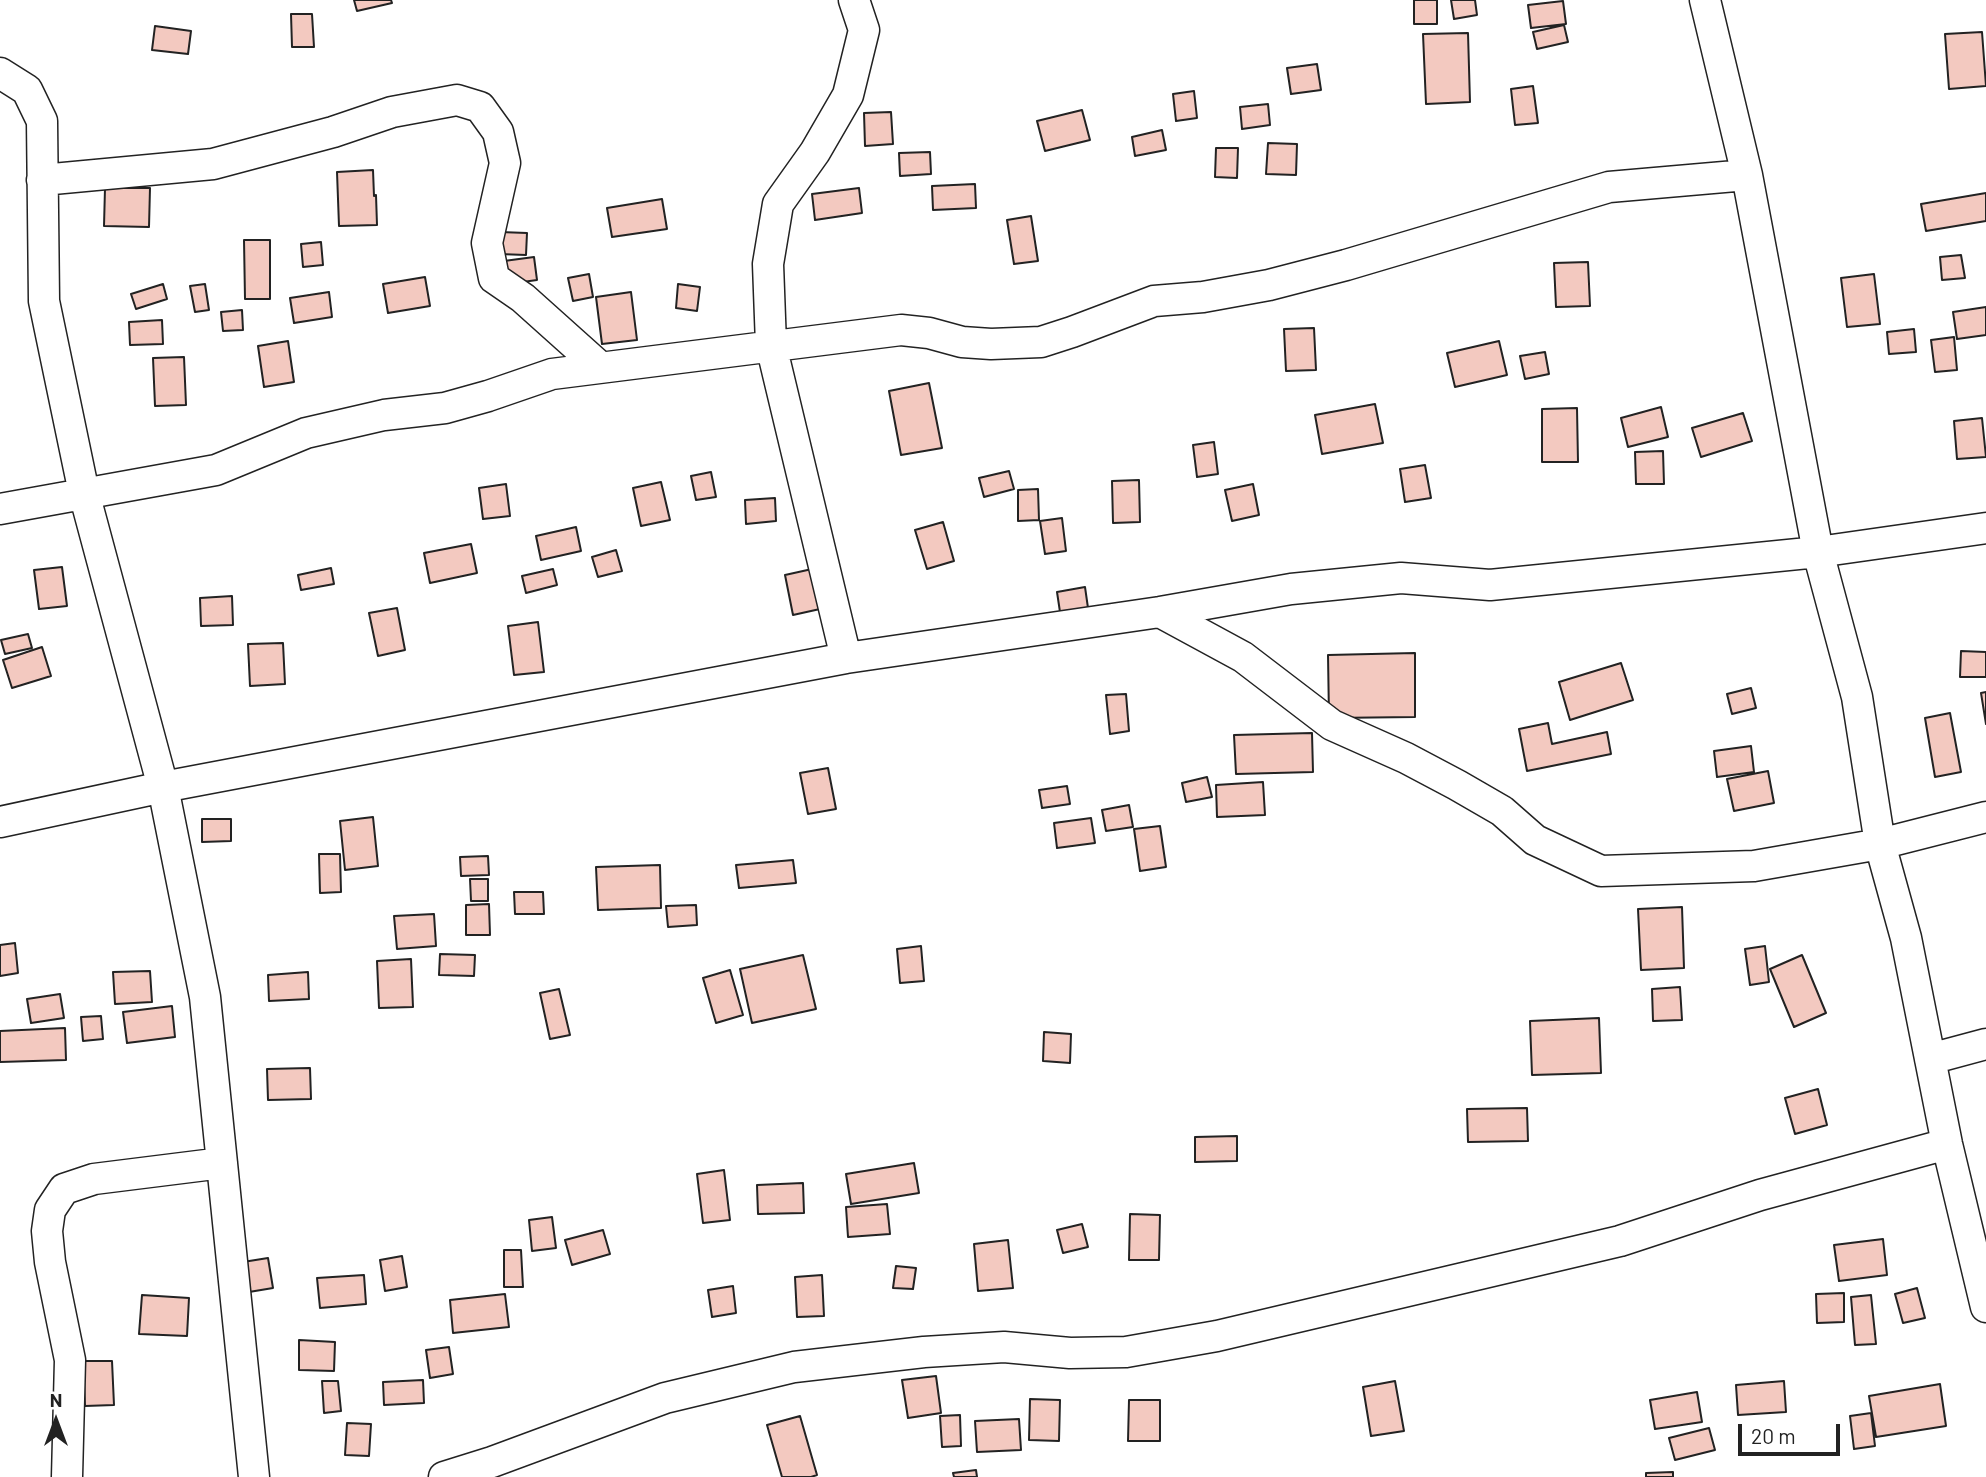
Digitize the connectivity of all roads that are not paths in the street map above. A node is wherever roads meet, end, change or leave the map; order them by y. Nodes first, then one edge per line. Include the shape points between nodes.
1 (855, 0) edge
2 (1704, 0) edge
3 (0, 73) edge
4 (1747, 175) junction
5 (42, 180) junction
6 (771, 345) junction
7 (600, 367) junction
8 (84, 493) junction
9 (0, 509) edge
10 (1986, 528) edge
11 (1818, 552) junction
12 (1160, 612) junction
13 (846, 658) junction
14 (163, 787) junction
15 (1986, 817) edge
16 (0, 822) edge
17 (1880, 844) junction
18 (1986, 1044) edge
19 (1930, 1059) junction
20 (1947, 1144) junction
21 (222, 1163) junction
22 (1986, 1307) edge
23 (66, 1477) edge
24 (254, 1477) edge
25 (444, 1477) edge

1 - 6 street via 864,30 848,95 778,204 768,264
2 - 4 street
3 - 5 street via 27,90 42,121
4 - 6 street via 1609,187 1282,282 1154,301 1041,342 962,342 901,330
4 - 11 street
5 - 7 street via 213,164 392,112 457,100 480,107 498,132 505,163 487,243 494,278
5 - 8 street via 44,301
6 - 7 street
6 - 13 street
7 - 8 street via 552,374 445,408 384,415 306,433 216,470
8 - 9 street
8 - 14 street
10 - 11 street
11 - 12 street via 1490,585 1401,578 1291,589
11 - 17 street via 1857,697
12 - 13 street
12 - 17 street via 1243,657 1332,725 1457,785 1502,811 1535,840 1601,871 1754,866
13 - 14 street
14 - 16 street
14 - 21 street via 205,997
15 - 17 street
17 - 19 street via 1906,938
18 - 19 street
19 - 20 street
20 - 22 street
20 - 25 street via 1760,1195 1620,1241 1217,1336 1126,1352 1004,1347 794,1367 665,1398
21 - 23 street via 94,1179 64,1189 50,1210 51,1262 70,1360
21 - 24 street

